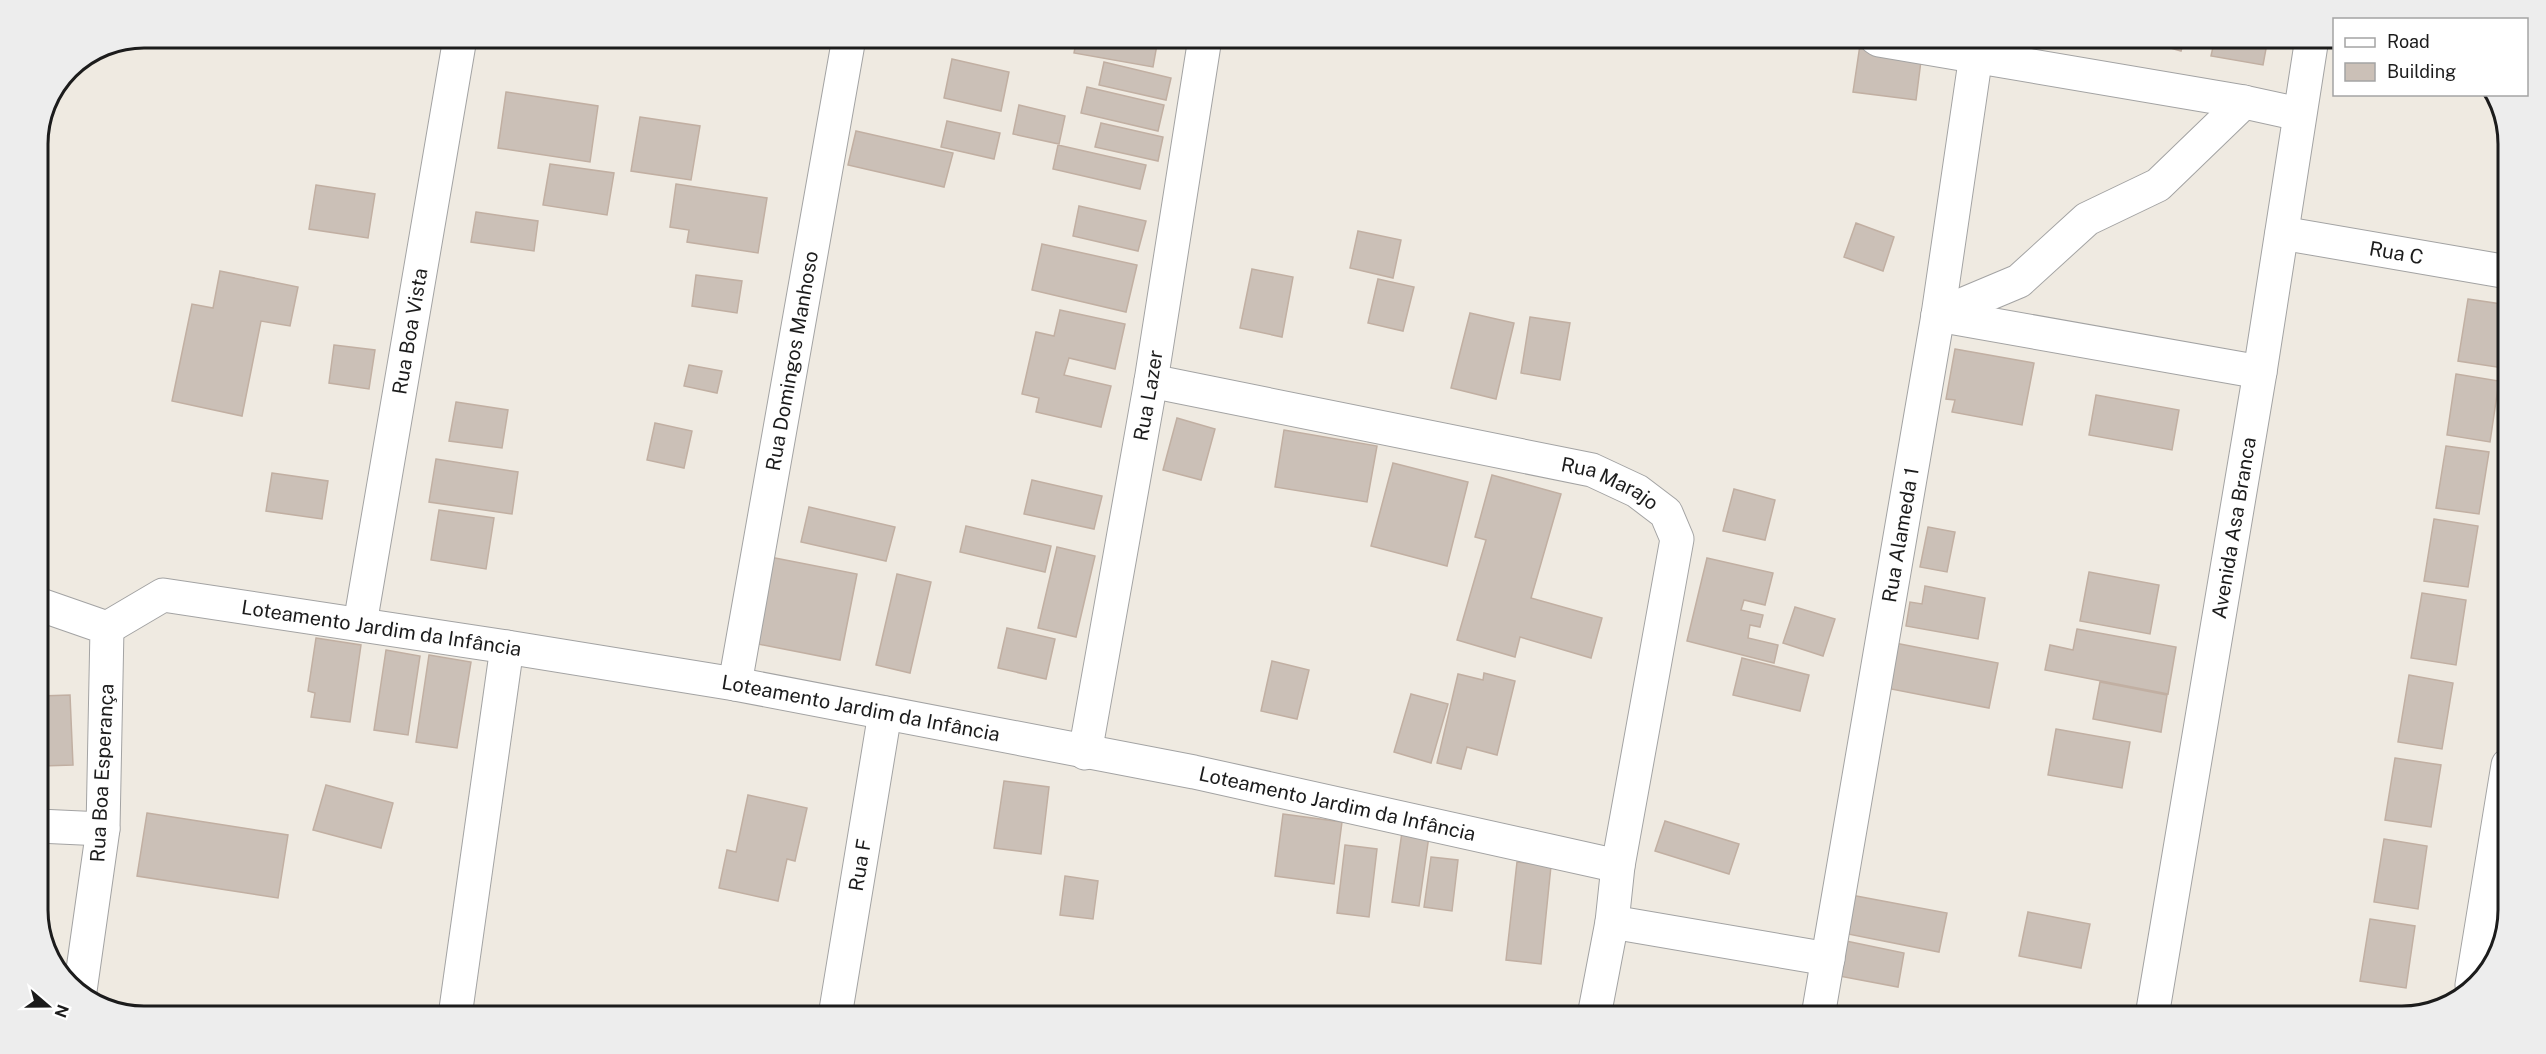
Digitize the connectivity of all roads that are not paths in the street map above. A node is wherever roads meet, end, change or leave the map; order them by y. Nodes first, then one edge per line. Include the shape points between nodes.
1 (457, 48) edge
2 (847, 48) edge
3 (1203, 48) edge
4 (1931, 48) edge
5 (2310, 48) edge
6 (1976, 55) junction
7 (2244, 102) junction
8 (2300, 114) junction
9 (2282, 233) junction
10 (2498, 270) edge
11 (1938, 315) junction
12 (2260, 372) junction
13 (1151, 381) junction
14 (48, 607) edge
15 (360, 624) junction
16 (107, 628) junction
17 (507, 647) junction
18 (735, 684) junction
19 (885, 713) junction
20 (1085, 753) junction
21 (48, 827) edge
22 (103, 830) junction
23 (2498, 852) edge
24 (1617, 866) junction
25 (1612, 922) junction
26 (1828, 959) junction
27 (2474, 972) edge
28 (81, 983) edge
29 (457, 1006) edge
30 (837, 1006) edge
31 (1596, 1006) edge
32 (1820, 1006) edge
33 (2154, 1006) edge

1 - 15 street, Rua Boa Vista
2 - 18 street, Rua Domingos Manhoso
3 - 13 street, Rua Lazer
4 - 6 street
5 - 8 street, Avenida Asa Branca
6 - 7 street
6 - 11 street, Rua Alameda 1
7 - 8 street
7 - 11 street via 2158,185 2087,219 2019,281
8 - 9 street, Avenida Asa Branca
9 - 10 street, Rua C
9 - 12 street, Avenida Asa Branca
11 - 12 street
11 - 26 street, Rua Alameda 1
12 - 33 street, Avenida Asa Branca
13 - 20 street, Rua Lazer
13 - 24 street, Rua Marajo via 1592,470 1637,491 1666,513 1677,539
14 - 16 street
15 - 16 street, Loteamento Jardim da Infância via 163,595
15 - 17 street, Loteamento Jardim da Infância
16 - 22 street, Rua Boa Esperança
17 - 18 street, Loteamento Jardim da Infância
17 - 29 street
18 - 19 street, Loteamento Jardim da Infância
19 - 20 street, Loteamento Jardim da Infância
19 - 30 street, Rua F
20 - 24 street, Loteamento Jardim da Infância via 1194,772
21 - 22 street
22 - 28 street, Rua Boa Esperança
23 - 27 street
24 - 25 street, Rua Marajo
25 - 26 street
25 - 31 street, Rua Marajo
26 - 32 street, Rua Alameda 1

